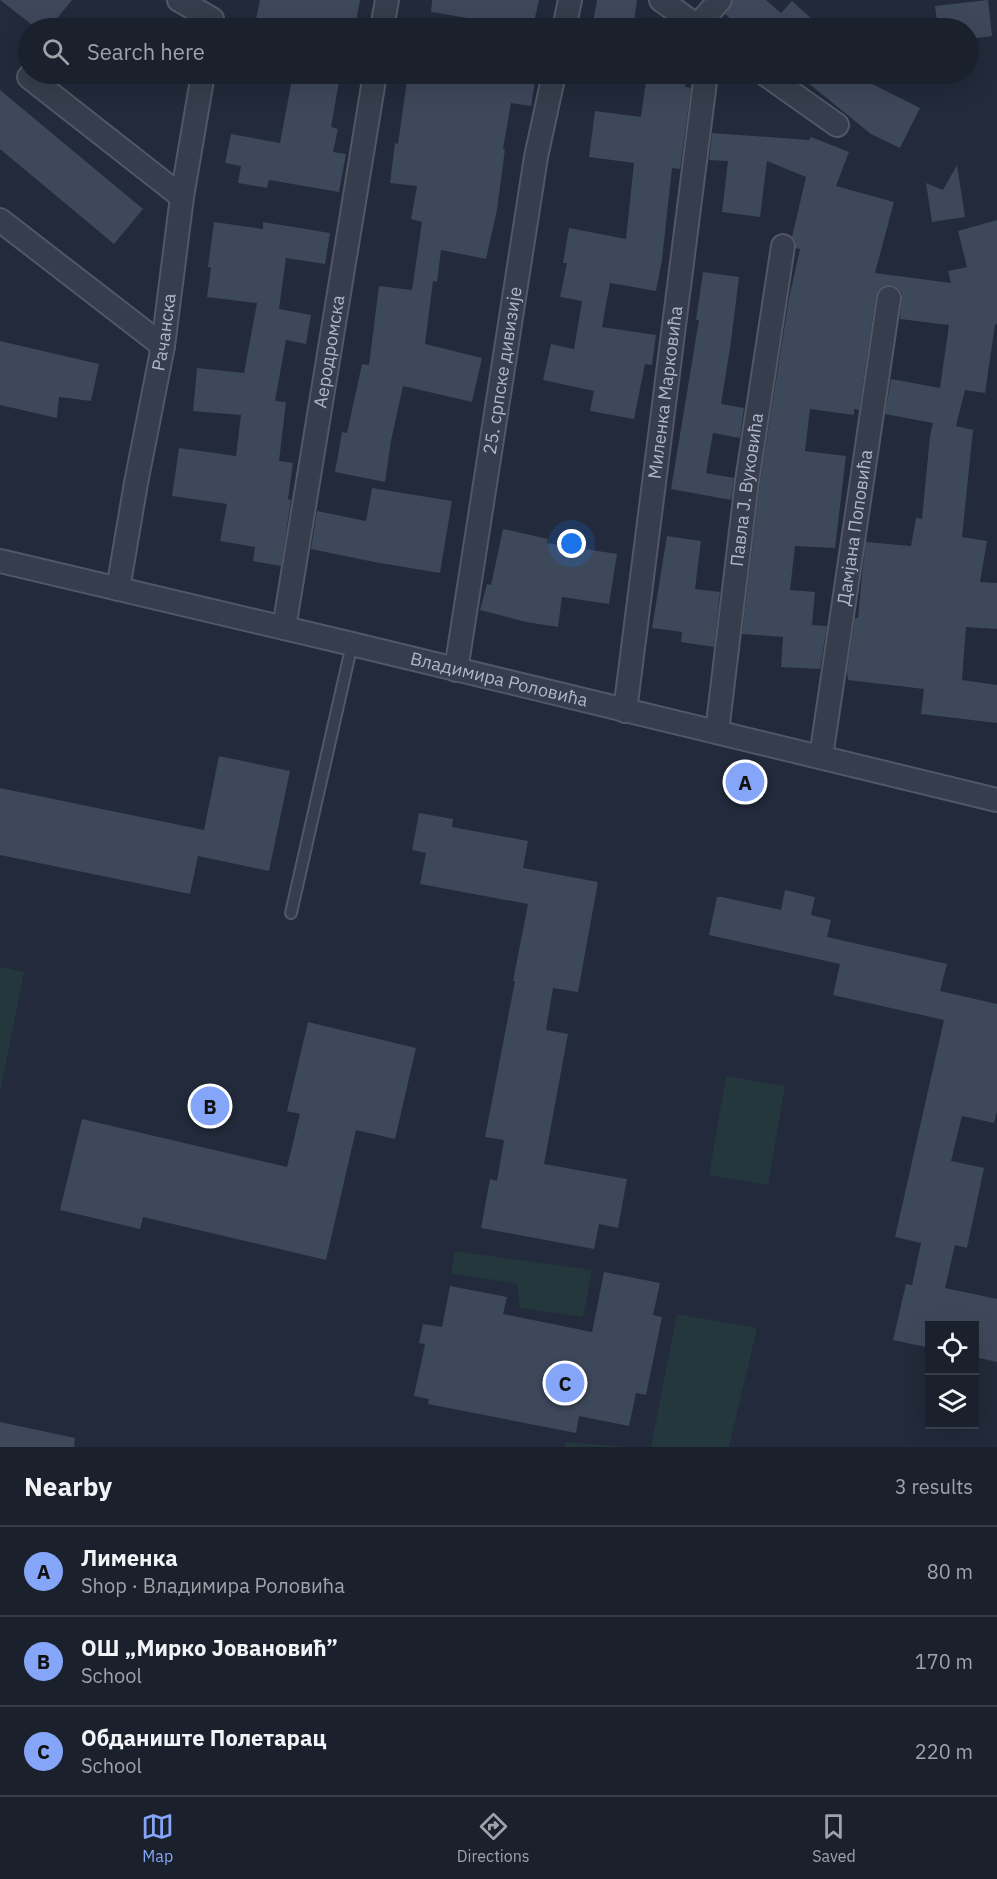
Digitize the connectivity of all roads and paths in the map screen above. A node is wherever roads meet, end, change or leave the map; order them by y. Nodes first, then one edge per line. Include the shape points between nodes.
1 (179, 0) edge
2 (387, 0) edge
3 (570, 0) edge
4 (660, 0) edge
5 (720, 0) edge
6 (212, 16) edge
7 (384, 18) edge
8 (566, 18) edge
9 (685, 18) edge
10 (706, 18) edge
11 (38, 84) edge
12 (201, 84) edge
13 (373, 84) edge
14 (552, 84) edge
15 (705, 84) edge
16 (779, 84) edge
17 (837, 125) dead end
18 (183, 197) junction
19 (0, 219) edge
20 (783, 246) dead end
21 (890, 298) dead end
22 (163, 346) junction
23 (0, 561) edge
24 (118, 590) junction
25 (284, 628) junction
26 (352, 644) junction
27 (456, 670) junction
28 (625, 711) junction
29 (717, 732) junction
30 (821, 757) junction
31 (997, 800) edge
32 (291, 913) dead end

1 - 6 street
2 - 7 street
3 - 8 street
4 - 9 street
5 - 10 street
11 - 18 street
12 - 18 street, Рачанска
13 - 25 street, Аеродромска
14 - 27 street, 25. српске дивизије via 536,157
15 - 28 street, Миленка Марковића
16 - 17 street
18 - 22 street, Рачанска
19 - 22 street
20 - 29 street, Павла Ј. Вуковића via 747,481
21 - 30 street, Дамјана Поповића
22 - 24 street, Рачанска
23 - 24 street, Владимира Роловића
24 - 25 street, Владимира Роловића
25 - 26 street, Владимира Роловића
26 - 27 street, Владимира Роловића
26 - 32 lane
27 - 28 street, Владимира Роловића
28 - 29 street, Владимира Роловића
29 - 30 street, Владимира Роловића
30 - 31 street, Владимира Роловића

